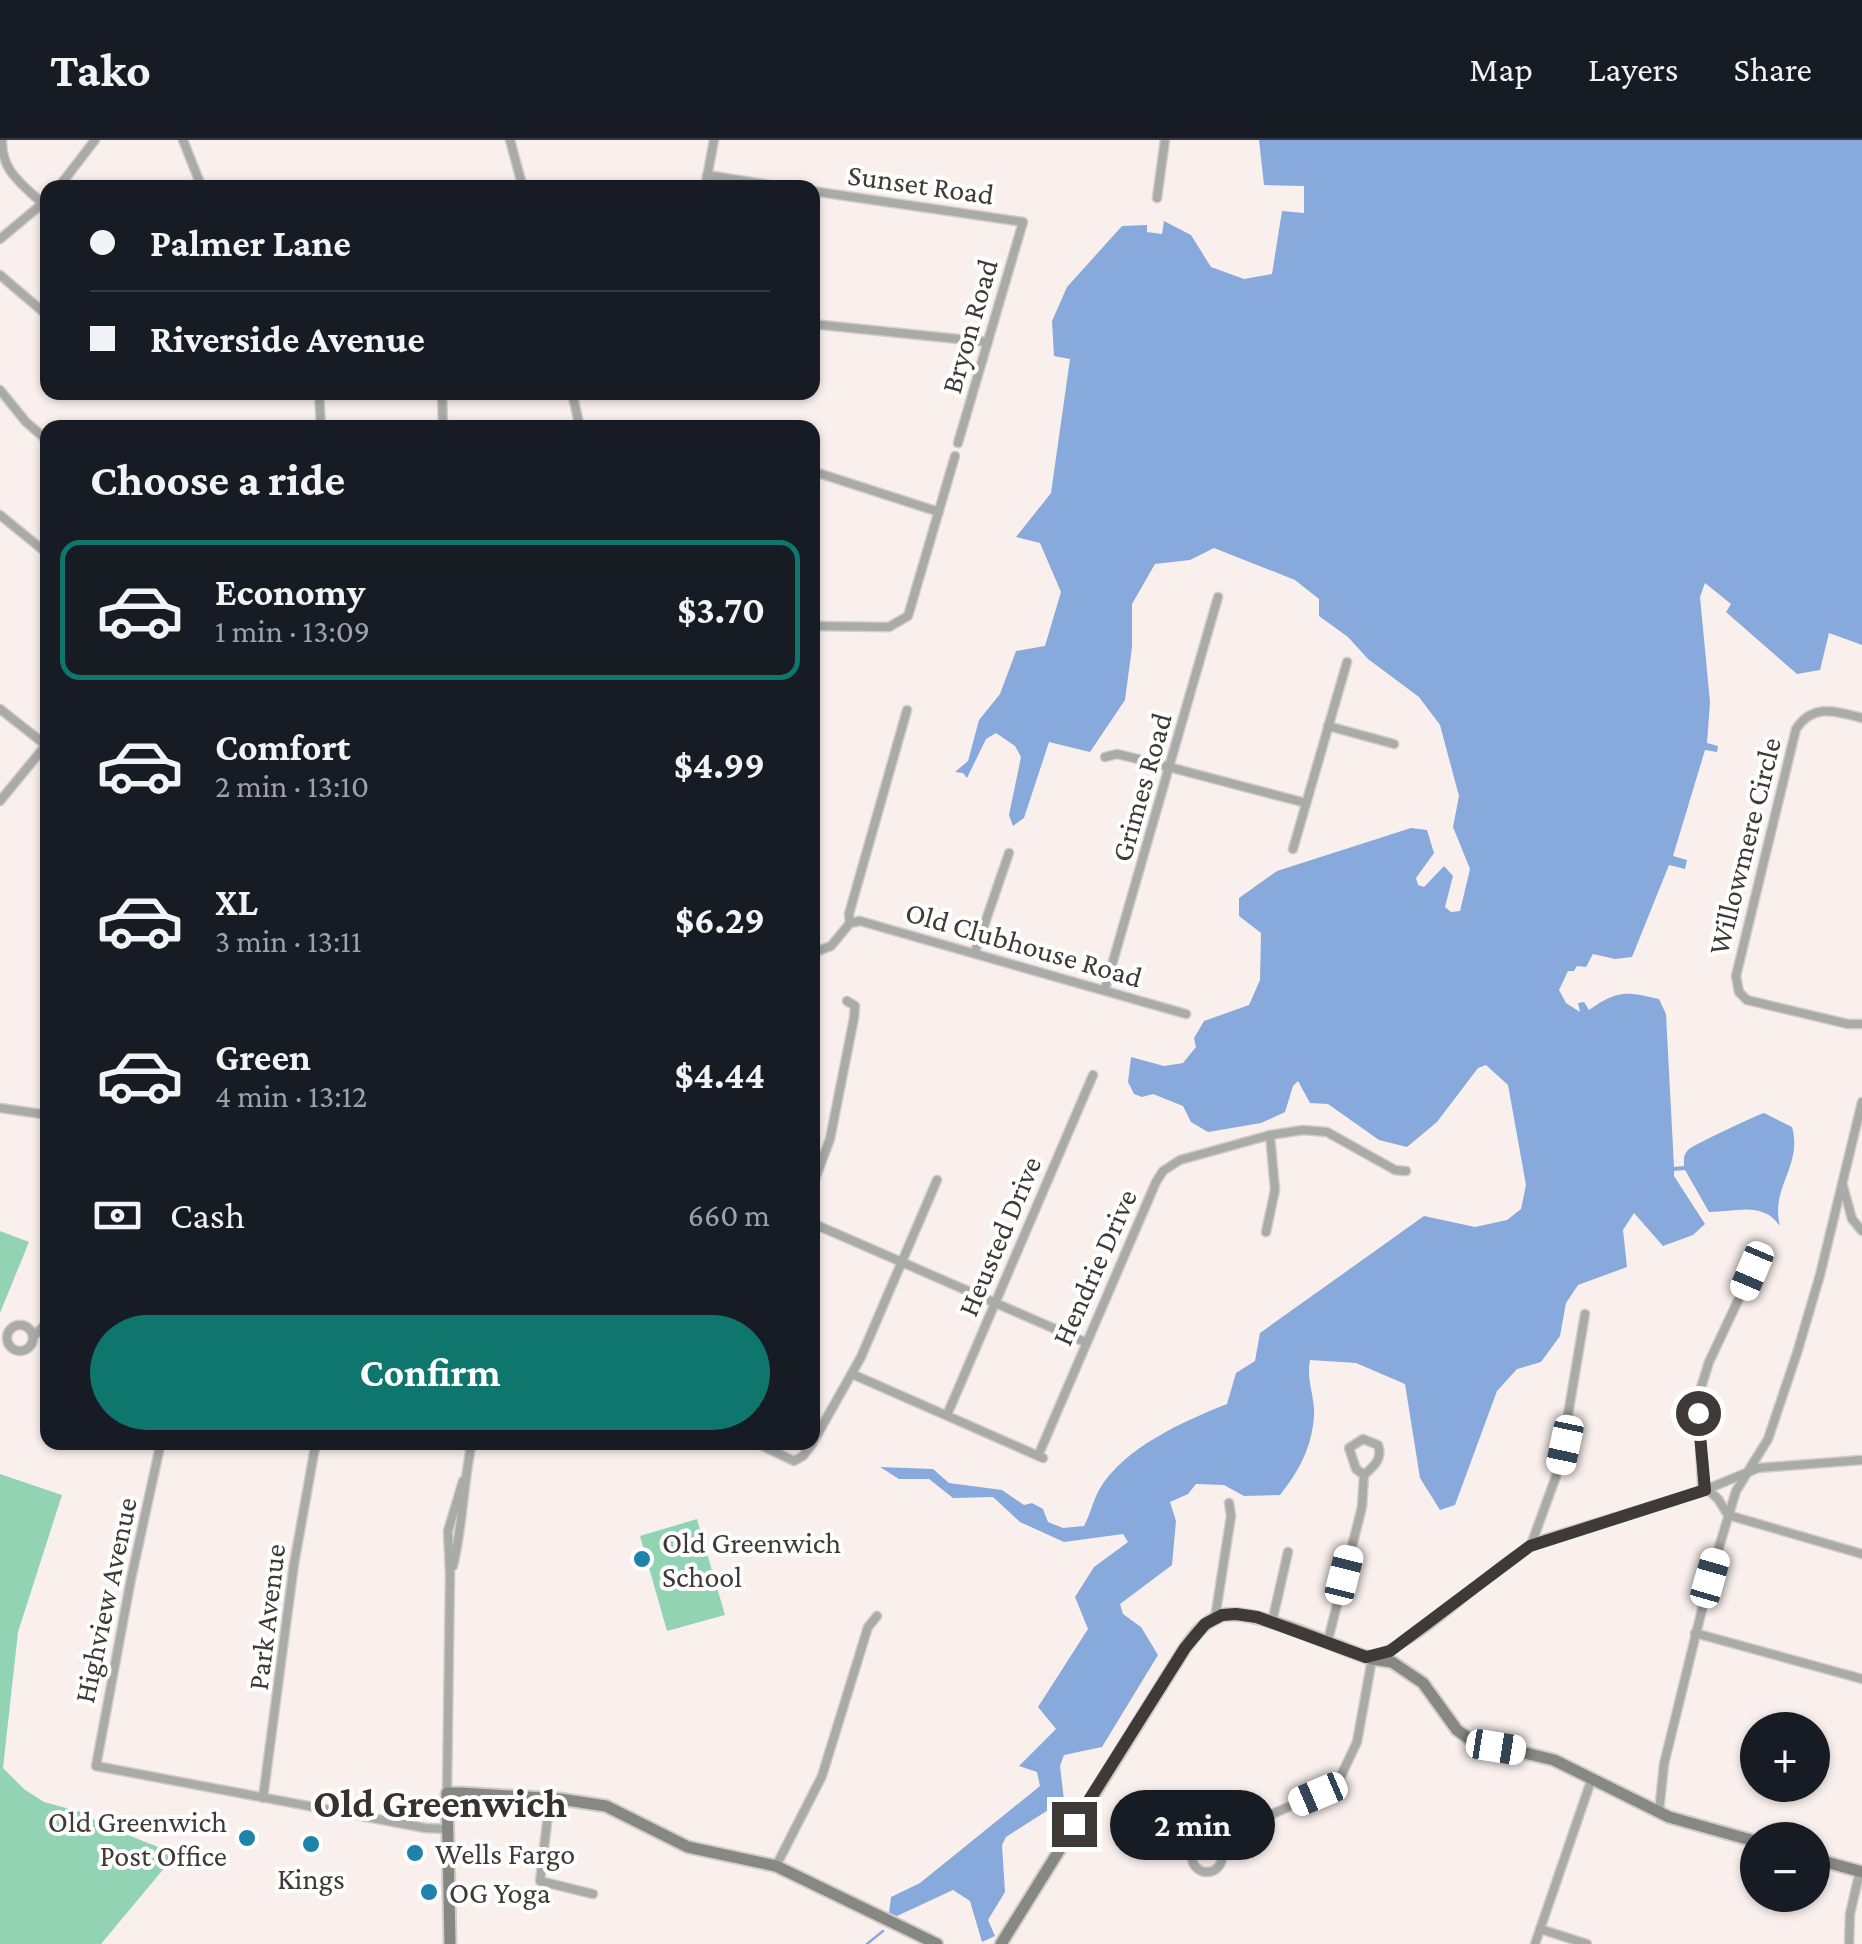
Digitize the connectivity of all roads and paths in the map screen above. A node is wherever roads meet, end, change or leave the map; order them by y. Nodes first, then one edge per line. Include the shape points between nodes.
1 (2, 140) edge
2 (95, 140) edge
3 (184, 140) edge
4 (510, 140) edge
5 (714, 140) edge
6 (1164, 140) edge
7 (707, 175) junction
8 (64, 180) edge
9 (199, 180) edge
10 (521, 180) edge
11 (706, 180) edge
12 (739, 180) edge
13 (820, 192) edge
14 (40, 198) edge
15 (1158, 198) dead end
16 (40, 206) edge
17 (1023, 222) joint
18 (0, 238) edge
19 (0, 275) edge
20 (40, 309) edge
21 (820, 325) edge
22 (988, 342) junction
23 (0, 390) edge
24 (40, 434) edge
25 (958, 442) dead end
26 (955, 456) dead end
27 (820, 473) edge
28 (939, 512) junction
29 (0, 515) edge
30 (40, 548) edge
31 (1218, 597) dead end
32 (820, 626) edge
33 (1346, 662) dead end
34 (0, 709) edge
35 (908, 710) dead end
36 (1862, 718) edge
37 (1328, 726) junction
38 (40, 740) edge
39 (1394, 744) dead end
40 (40, 754) edge
41 (1105, 756) dead end
42 (1169, 767) junction
43 (0, 801) edge
44 (1306, 803) junction
45 (1293, 849) dead end
46 (1010, 853) dead end
47 (850, 922) junction
48 (820, 950) edge
49 (975, 952) junction
50 (1105, 989) junction
51 (851, 1004) dead end
52 (1186, 1014) dead end
53 (1848, 1024) junction
54 (1862, 1024) edge
55 (1862, 1033) edge
56 (1093, 1075) dead end
57 (1862, 1102) edge
58 (0, 1108) edge
59 (40, 1113) edge
60 (1270, 1135) junction
61 (820, 1166) edge
62 (1406, 1171) dead end
63 (937, 1180) dead end
64 (1842, 1183) junction
65 (820, 1227) edge
66 (1266, 1232) dead end
67 (1862, 1232) edge
68 (902, 1264) junction
69 (1752, 1271) dead end
70 (994, 1304) junction
71 (1585, 1314) dead end
72 (40, 1330) edge
73 (33, 1337) dead end
74 (1085, 1342) junction
75 (852, 1374) junction
76 (946, 1415) junction
77 (820, 1428) edge
78 (160, 1450) edge
79 (315, 1450) edge
80 (470, 1450) edge
81 (770, 1450) edge
82 (807, 1450) edge
83 (1862, 1460) edge
84 (1748, 1470) junction
85 (1364, 1475) junction
86 (464, 1481) junction
87 (1705, 1490) junction
88 (1229, 1503) dead end
89 (1728, 1515) junction
90 (461, 1523) junction
91 (448, 1524) junction
92 (454, 1539) junction
93 (1530, 1546) junction
94 (1288, 1552) dead end
95 (1862, 1554) edge
96 (877, 1616) dead end
97 (1215, 1618) junction
98 (1272, 1622) junction
99 (1695, 1633) junction
100 (1327, 1644) junction
101 (1400, 1646) junction
102 (1369, 1658) junction
103 (1405, 1669) junction
104 (1862, 1679) edge
105 (1592, 1778) junction
106 (447, 1794) junction
107 (263, 1798) junction
108 (550, 1798) junction
109 (1659, 1812) junction
110 (448, 1829) junction
111 (1740, 1837) edge
112 (1218, 1846) junction
113 (1830, 1863) edge
114 (776, 1866) junction
115 (1861, 1871) edge
116 (592, 1894) dead end
117 (1540, 1929) junction
118 (450, 1944) edge
119 (937, 1944) edge
120 (1001, 1944) edge
121 (1535, 1944) edge
122 (1586, 1944) edge
123 (1849, 1944) edge

1 - 14 street via 8,171
2 - 8 street
3 - 9 street
4 - 10 street
5 - 7 street
6 - 15 street
7 - 11 street
7 - 12 street
13 - 17 street, Sunset Road
16 - 18 street
17 - 22 street, Bryon Road
19 - 20 street
21 - 22 street
22 - 25 street, Bryon Road
23 - 24 street
26 - 28 street
27 - 28 street
28 - 32 street via 908,616 888,627
29 - 30 street
31 - 42 street, Grimes Road
33 - 37 street
34 - 38 street
35 - 47 street
36 - 53 street, Willowmere Circle via 1824,710 1796,729 1736,976 1747,1000
37 - 39 street
37 - 44 street
40 - 43 street
41 - 42 street
42 - 44 street
42 - 50 street, Grimes Road
44 - 45 street
46 - 49 street
47 - 48 street
47 - 49 street, Old Clubhouse Road
49 - 50 street, Old Clubhouse Road
50 - 52 street, Old Clubhouse Road
51 - 61 street
53 - 54 street, Willowmere Circle
53 - 55 street, Willowmere Circle
56 - 70 street, Heusted Drive
57 - 64 street
58 - 59 street
60 - 62 street, Hendrie Drive via 1327,1132
60 - 66 street via 1275,1190
60 - 74 street, Hendrie Drive via 1180,1160 1163,1171
63 - 68 street
64 - 67 street
64 - 84 street via 1786,1385 1768,1438
65 - 68 street
68 - 70 street
68 - 75 street
69 - 87 street via 1698,1397
70 - 74 street
70 - 76 street, Heusted Drive
71 - 93 street via 1560,1468
72 - 73 street
74 - 76 street, Hendrie Drive via 1041,1457
75 - 76 street
75 - 77 street
78 - 107 street, Highview Avenue via 96,1766
79 - 107 street, Park Avenue
80 - 86 street
81 - 82 street via 794,1460
83 - 84 street
84 - 87 street
84 - 89 street
85 - 85 street via 1349,1448 1363,1439 1380,1453
85 - 100 street
86 - 90 street
86 - 91 street
87 - 89 street
87 - 93 street
88 - 97 street
89 - 95 street
89 - 99 street
90 - 91 street
90 - 92 street
91 - 92 street
92 - 106 street
93 - 101 street
94 - 98 street
96 - 114 street via 816,1791
97 - 98 street via 1245,1614
97 - 120 street via 1185,1648
98 - 100 street
99 - 104 street
99 - 109 street
100 - 102 street
101 - 102 street
101 - 103 street
102 - 103 street
102 - 112 street via 1357,1742 1339,1780 1232,1832
103 - 105 street via 1471,1740 1540,1755
105 - 109 street
105 - 117 street
106 - 108 street
106 - 110 street
107 - 110 street
108 - 114 street via 606,1806 688,1847
108 - 116 street via 540,1881
109 - 111 street
110 - 118 street
112 - 112 street via 1195,1847 1194,1866 1207,1873 1216,1869 1223,1856
113 - 115 street
114 - 119 street
115 - 123 street
117 - 121 street
117 - 122 street

